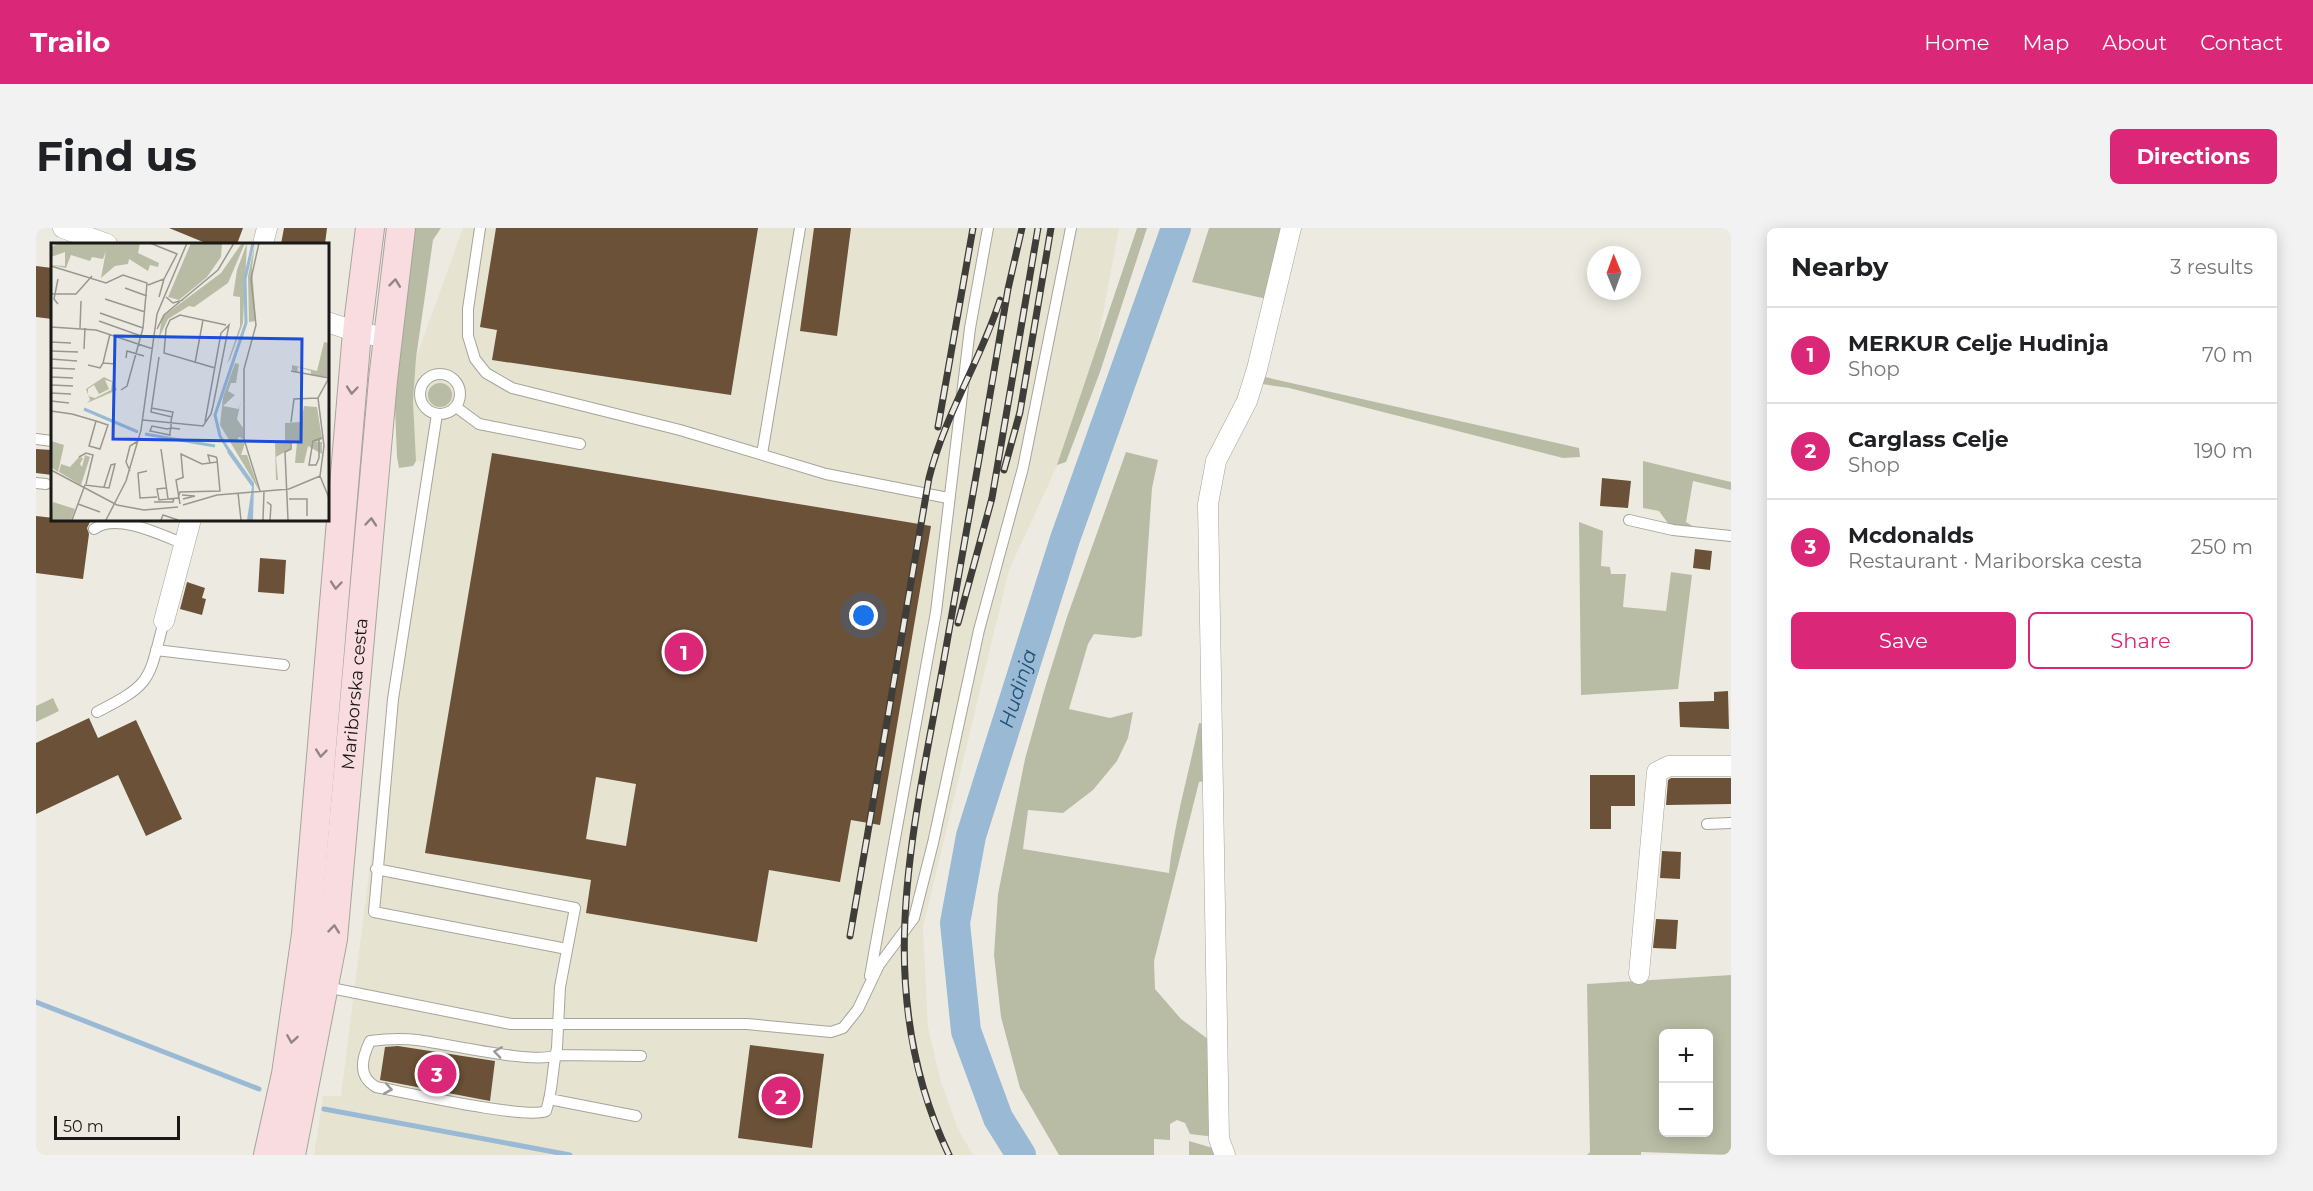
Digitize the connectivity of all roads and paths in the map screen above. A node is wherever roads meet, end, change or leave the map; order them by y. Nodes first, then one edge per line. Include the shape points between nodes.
1 (63, 228) edge
2 (267, 228) edge
3 (370, 228) edge
4 (401, 228) edge
5 (480, 228) edge
6 (800, 228) edge
7 (988, 228) edge
8 (1071, 228) edge
9 (1291, 228) edge
10 (104, 243) edge
11 (263, 243) edge
12 (328, 322) edge
13 (357, 332) junction
14 (388, 338) junction
15 (456, 407) junction
16 (436, 414) junction
17 (36, 439) edge
18 (51, 441) edge
19 (580, 444) dead end
20 (762, 454) junction
21 (948, 498) junction
22 (191, 520) edge
23 (1629, 520) dead end
24 (94, 529) dead end
25 (1731, 536) edge
26 (184, 544) junction
27 (164, 621) joint
28 (156, 650) junction
29 (284, 665) dead end
30 (97, 712) dead end
31 (1731, 766) edge
32 (1731, 823) edge
33 (1707, 824) dead end
34 (376, 869) junction
35 (567, 949) junction
36 (1639, 974) dead end
37 (313, 984) junction
38 (868, 988) junction
39 (559, 1024) junction
40 (555, 1055) junction
41 (641, 1056) dead end
42 (548, 1103) junction
43 (636, 1116) dead end
44 (268, 1155) edge
45 (291, 1155) edge
46 (1225, 1155) edge

1 - 10 street
2 - 11 street
3 - 13 main road, Mariborska cesta
14 -> 4 main road, Mariborska cesta
5 - 20 lane via 468,336 475,359 486,373 512,388
6 - 20 lane
7 - 21 lane via 970,328
8 - 38 lane via 1023,468 979,630 914,918 879,965
9 - 46 street via 1257,369 1247,401 1216,461 1208,504 1219,1139
12 - 13 street
13 - 14 street
13 -> 37 main road, Mariborska cesta
37 -> 14 main road, Mariborska cesta via 343,842
15 - 16 lane
15 - 16 lane via 459,386 451,376 439,373 428,377 421,387 421,399
15 - 19 lane via 479,424
16 - 34 lane via 400,646
17 - 18 lane
20 - 21 lane via 826,474
21 - 38 lane via 936,612
22 - 26 street
23 - 25 lane via 1673,530
24 - 26 lane via 108,523 121,524
26 - 27 street
27 - 28 lane
28 - 29 lane
28 - 30 lane via 150,675 134,693
31 - 36 street via 1669,766 1657,772
32 - 33 lane
34 - 35 lane via 374,912
34 - 35 lane via 575,908
35 - 39 lane
37 - 39 lane via 477,1019
37 -> 44 main road, Mariborska cesta via 286,1074
37 - 45 main road, Mariborska cesta
38 - 39 lane via 843,1028 831,1032 747,1024
39 - 40 lane
40 - 41 lane
40 - 42 lane
40 -> 42 lane via 525,1056 414,1039 383,1039 370,1041 363,1060 362,1071 368,1083 376,1087 508,1110 541,1113
42 - 43 lane

